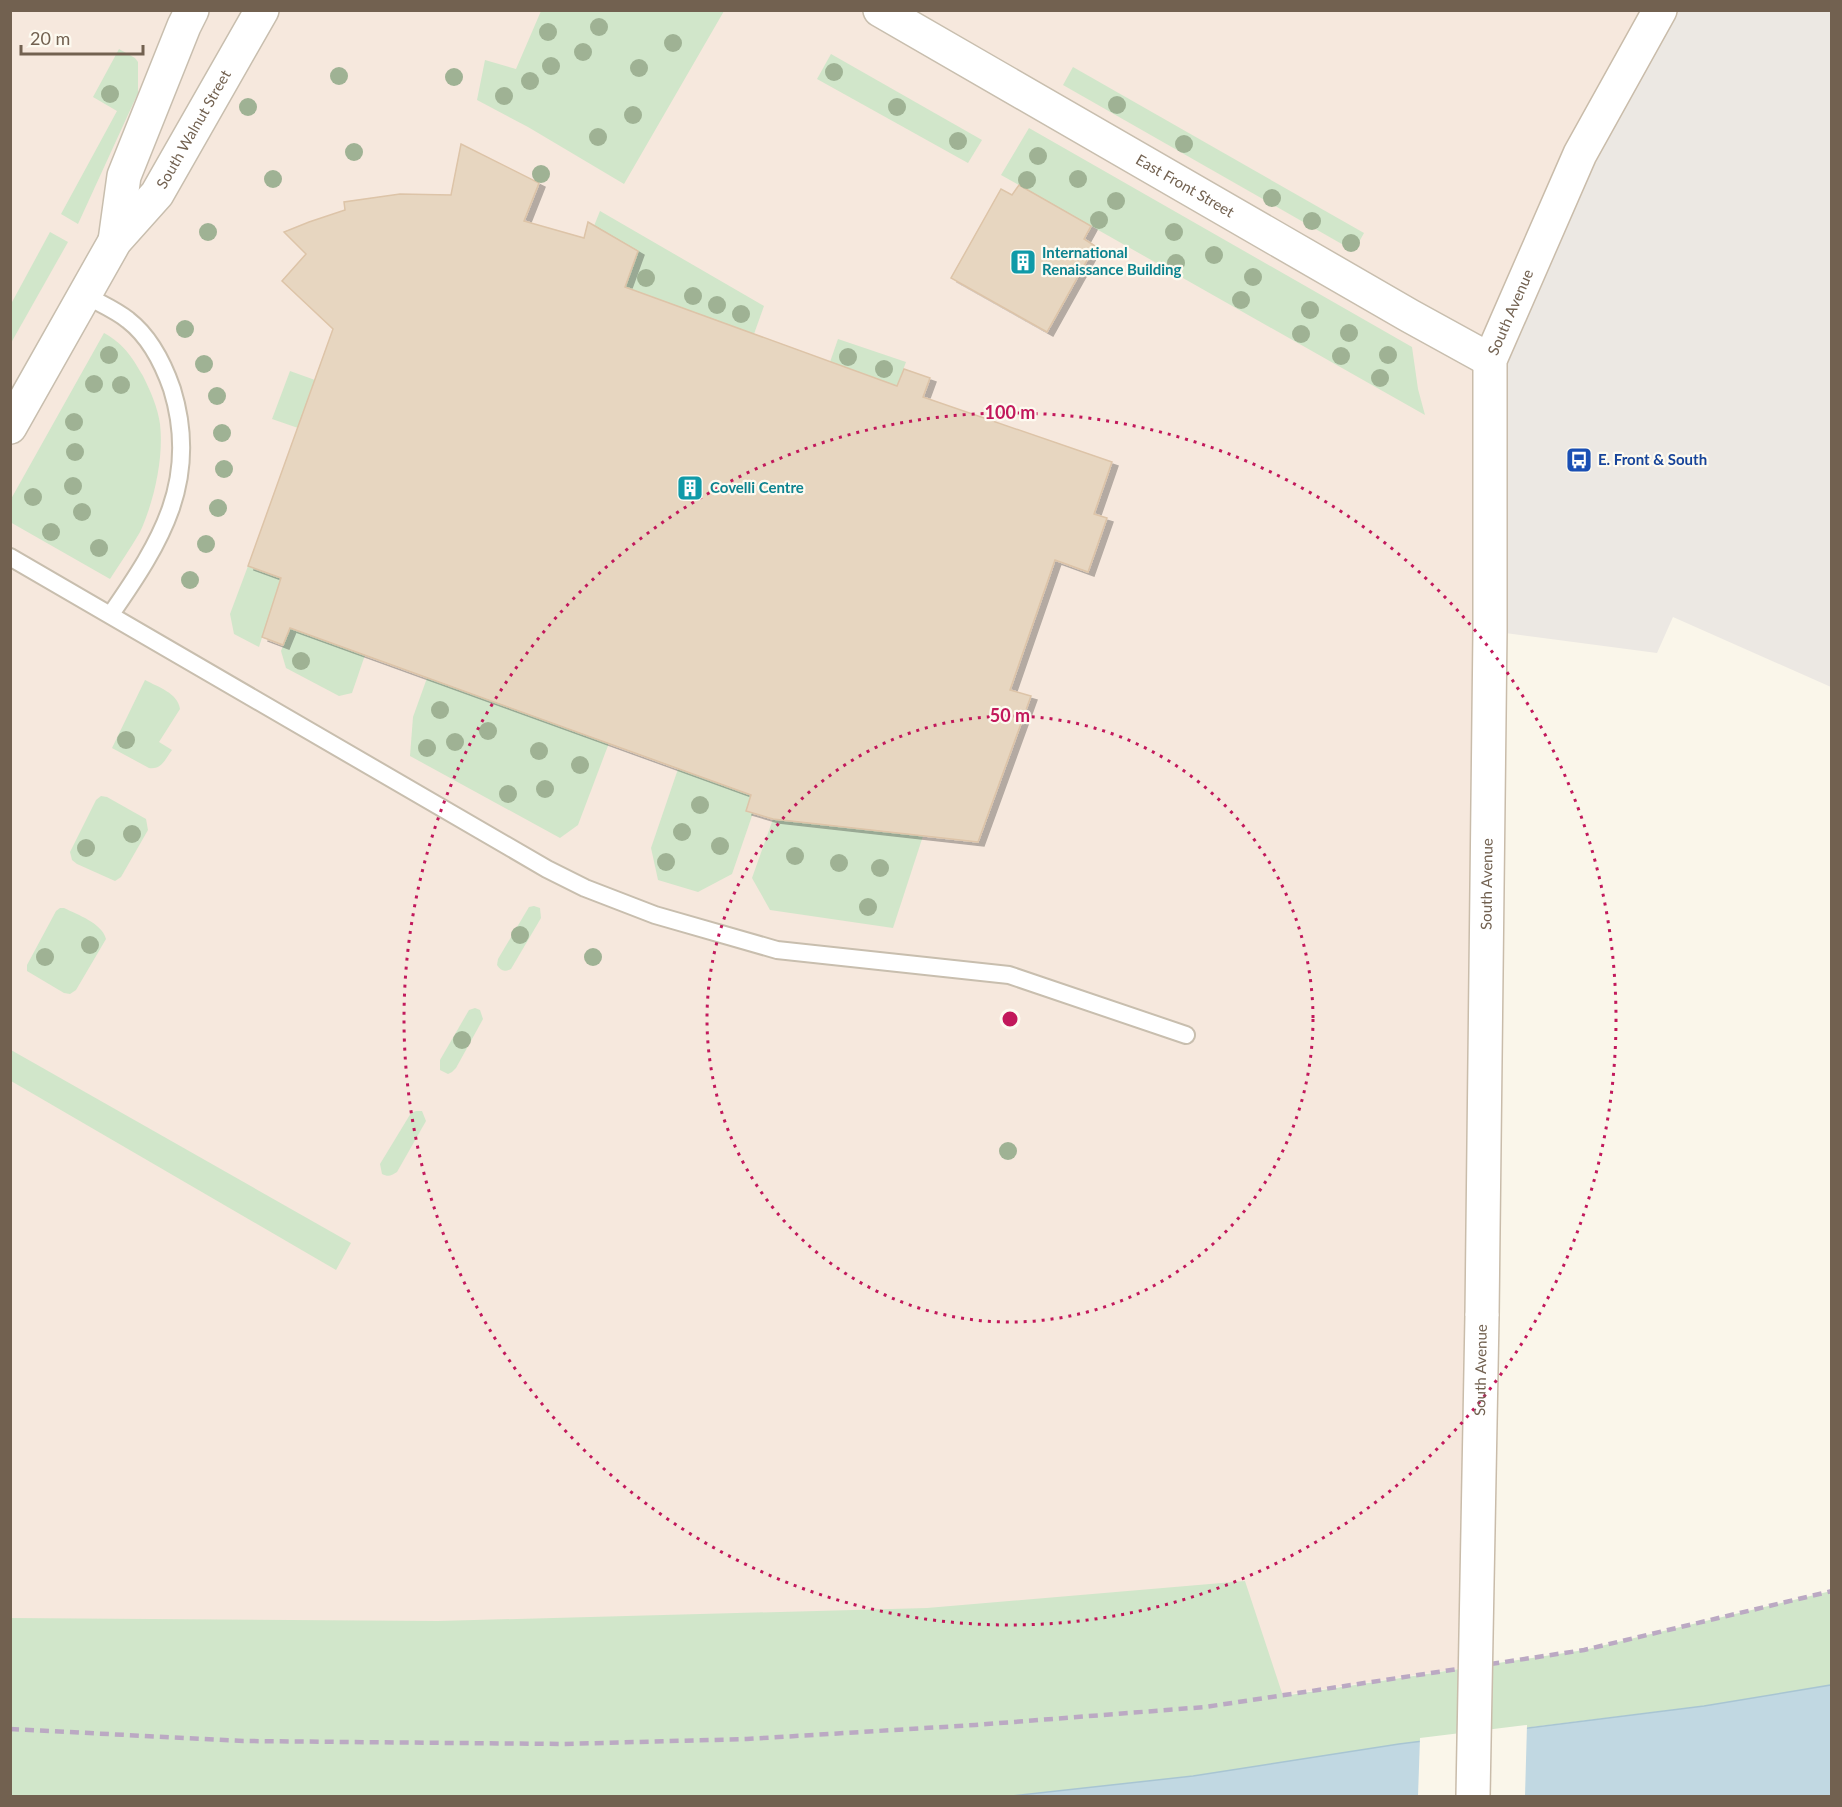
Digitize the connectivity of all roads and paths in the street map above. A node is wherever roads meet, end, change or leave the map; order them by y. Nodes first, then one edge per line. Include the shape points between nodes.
1 (192, 10) edge
2 (262, 10) edge
3 (880, 10) edge
4 (1660, 10) edge
5 (115, 241) junction
6 (84, 295) junction
7 (1490, 360) junction
8 (10, 427) edge
9 (10, 556) edge
10 (111, 614) junction
11 (1186, 1035) dead end
12 (1473, 1797) edge

1 - 5 main road, South Walnut Street via 124,176
2 - 5 main road, South Walnut Street via 157,194
3 - 7 main road, East Front Street
4 - 7 main road, South Avenue via 1580,154
5 - 6 main road, South Walnut Street
6 - 8 main road, South Walnut Street
6 - 10 lane via 127,318 141,332 164,367 178,410 183,442 178,487 165,526 143,568
7 - 12 main road, South Avenue, bridge via 1482,1316
9 - 10 lane
10 - 11 lane via 585,888 655,915 777,950 1009,975

